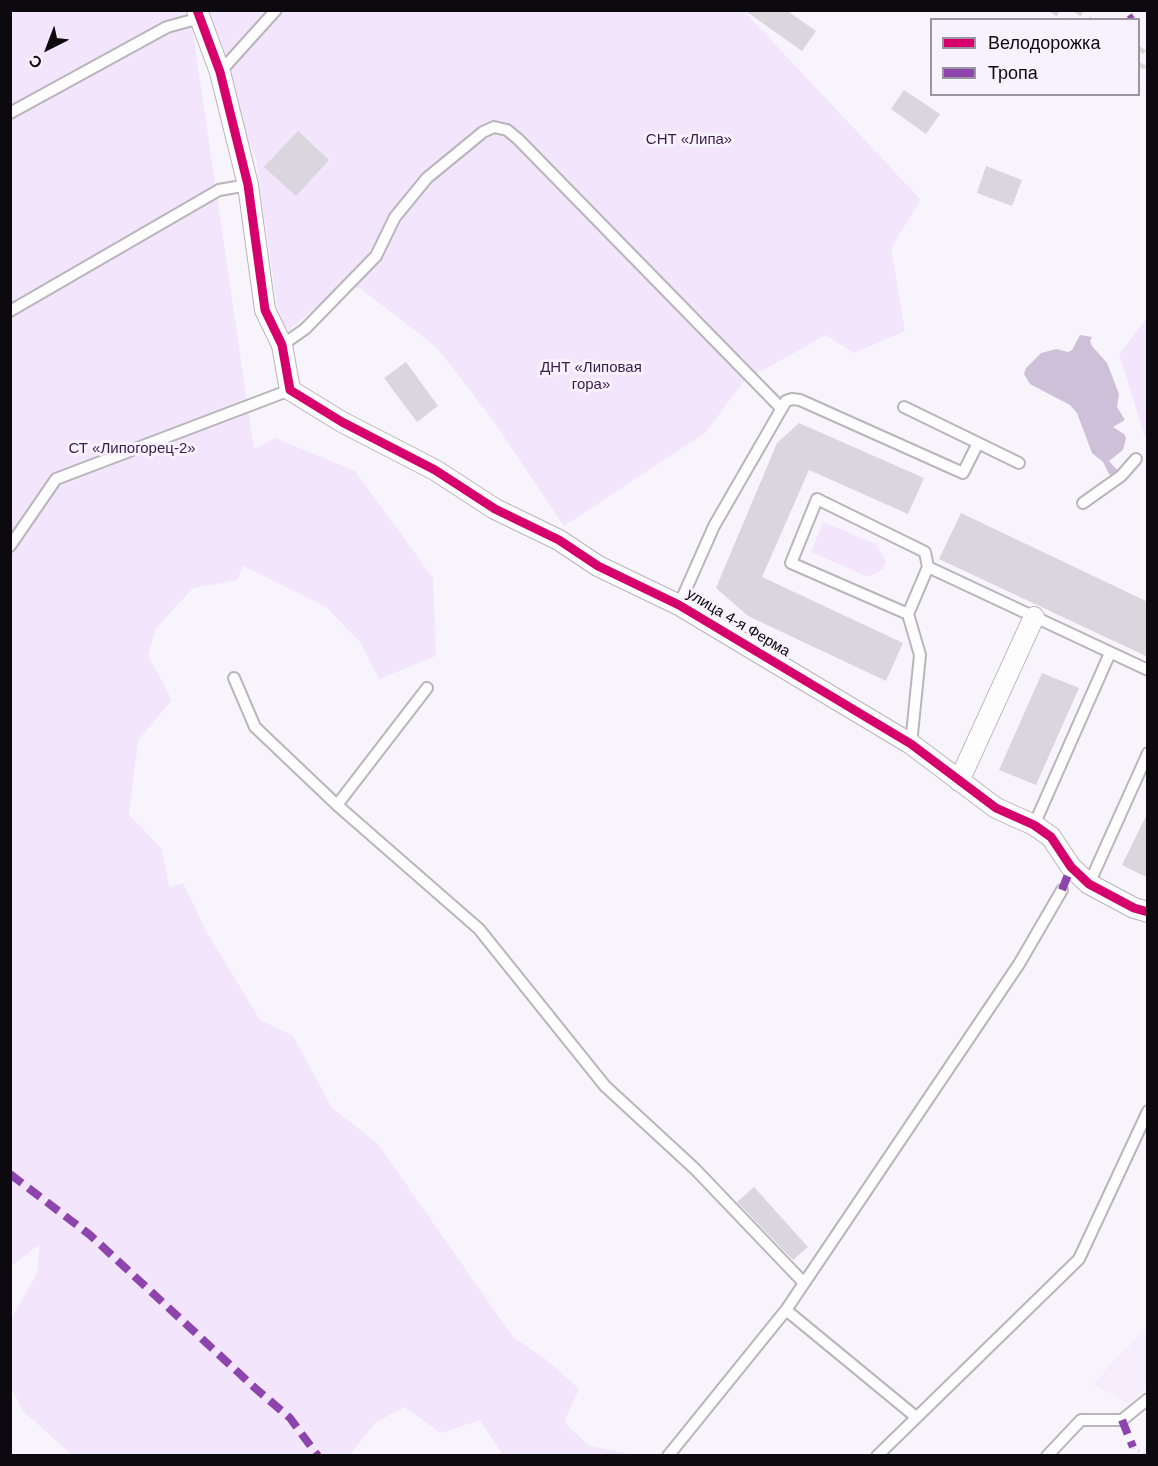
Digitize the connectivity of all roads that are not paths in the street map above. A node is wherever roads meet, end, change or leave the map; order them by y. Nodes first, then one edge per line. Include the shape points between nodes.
1 (276, 10) edge
2 (199, 14) edge
3 (220, 72) junction
4 (10, 113) edge
5 (248, 184) junction
6 (10, 310) edge
7 (282, 345) junction
8 (290, 390) junction
9 (780, 407) junction
10 (904, 407) dead end
11 (978, 443) junction
12 (1136, 459) dead end
13 (1019, 463) dead end
14 (1083, 503) dead end
15 (10, 546) edge
16 (928, 567) junction
17 (679, 605) junction
18 (908, 614) junction
19 (1034, 617) junction
20 (1110, 653) junction
21 (1148, 670) edge
22 (234, 678) dead end
23 (427, 688) dead end
24 (911, 744) junction
25 (1148, 753) edge
26 (959, 781) junction
27 (337, 805) junction
28 (1034, 825) junction
29 (1089, 884) junction
30 (1062, 890) dead end
31 (1148, 912) edge
32 (1148, 1111) edge
33 (804, 1283) junction
34 (786, 1310) junction
35 (1148, 1399) edge
36 (916, 1417) junction
37 (668, 1455) edge
38 (877, 1455) edge
39 (1047, 1455) edge

1 - 3 lane
2 - 3 street
2 - 4 lane via 167,27
3 - 5 street
5 - 6 lane via 219,190
5 - 7 street via 265,310
7 - 8 street
7 - 9 lane via 305,329 376,256 395,217 428,178 494,127 507,130 518,139
8 - 15 lane via 56,479
8 - 17 street, улица 4-я Ферма via 435,470 495,509 559,540 598,566
9 - 11 lane via 786,401 800,400 963,473
9 - 17 lane via 714,526
10 - 11 lane
11 - 13 lane
12 - 14 lane via 1121,476
16 - 18 lane
16 - 18 lane via 926,552 817,499 791,563
16 - 19 lane
17 - 24 street, улица 4-я Ферма
18 - 24 lane via 920,655
19 - 20 lane
19 - 26 street
20 - 21 lane
20 - 28 lane
22 - 27 lane via 255,727
23 - 27 lane
24 - 26 street, улица 4-я Ферма
25 - 29 lane
26 - 28 street, улица 4-я Ферма via 996,808
27 - 33 lane via 479,929 605,1086 694,1169
28 - 29 street, улица 4-я Ферма via 1051,837 1071,867
29 - 31 street, улица 4-я Ферма
30 - 33 lane via 1019,964
32 - 36 lane via 1079,1259
33 - 34 lane
34 - 36 lane
34 - 37 lane
35 - 39 lane via 1122,1420 1081,1420
36 - 38 lane

